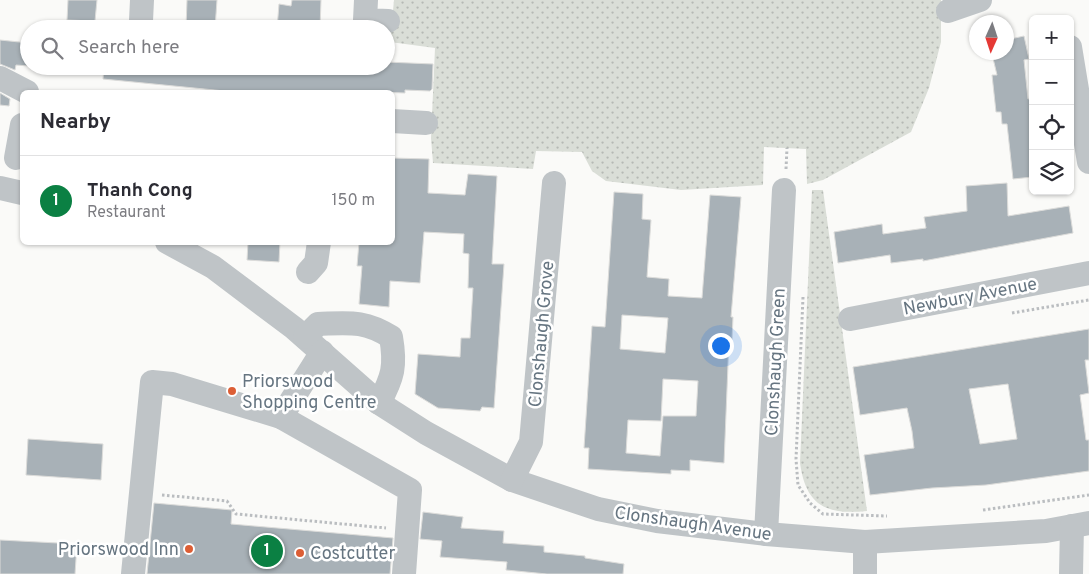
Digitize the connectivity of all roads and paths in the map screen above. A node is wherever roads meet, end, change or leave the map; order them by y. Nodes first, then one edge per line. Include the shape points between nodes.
1 (366, 0) edge
2 (980, 0) edge
3 (948, 11) dead end
4 (365, 20) edge
5 (1072, 60) edge
6 (0, 78) edge
7 (23, 90) edge
8 (395, 121) edge
9 (426, 123) dead end
10 (20, 136) edge
11 (787, 148) dead end
12 (16, 158) dead end
13 (1089, 162) edge
14 (554, 183) dead end
15 (0, 188) edge
16 (784, 190) joint
17 (20, 193) edge
18 (172, 245) edge
19 (318, 245) edge
20 (308, 272) dead end
21 (1089, 273) edge
22 (804, 288) dead end
23 (850, 319) dead end
24 (313, 345) junction
25 (378, 403) junction
26 (281, 417) junction
27 (512, 480) junction
28 (141, 493) junction
29 (1089, 495) edge
30 (975, 511) dead end
31 (888, 516) dead end
32 (1081, 525) edge
33 (408, 530) junction
34 (766, 534) junction
35 (865, 542) junction
36 (133, 574) edge
37 (404, 574) edge
38 (865, 574) edge
39 (1071, 574) edge

1 - 4 street
2 - 3 street
5 - 13 street
6 - 7 street
8 - 9 street
10 - 12 street
11 - 16 path
14 - 27 street, Clonshaugh Grove via 531,442
15 - 17 street
16 - 34 street, Clonshaugh Green
18 - 24 street, Clonshaugh Avenue via 214,267
19 - 20 street via 316,262
21 - 23 street, Newbury Avenue
22 - 31 path via 796,459 798,485 810,503 823,514
24 - 25 street, Clonshaugh Avenue
24 - 25 street via 318,324 374,326 391,337 394,357 392,379
24 - 26 street
25 - 27 street, Clonshaugh Avenue
26 - 28 street via 172,384 152,382
26 - 33 street via 410,490
27 - 34 street, Clonshaugh Avenue via 598,509 657,521
28 - 33 path via 226,501 236,514
28 - 36 street
29 - 30 path
32 - 35 street, Clonshaugh Avenue via 1046,531
32 - 39 street
33 - 37 street
34 - 35 street, Clonshaugh Avenue
35 - 38 street

